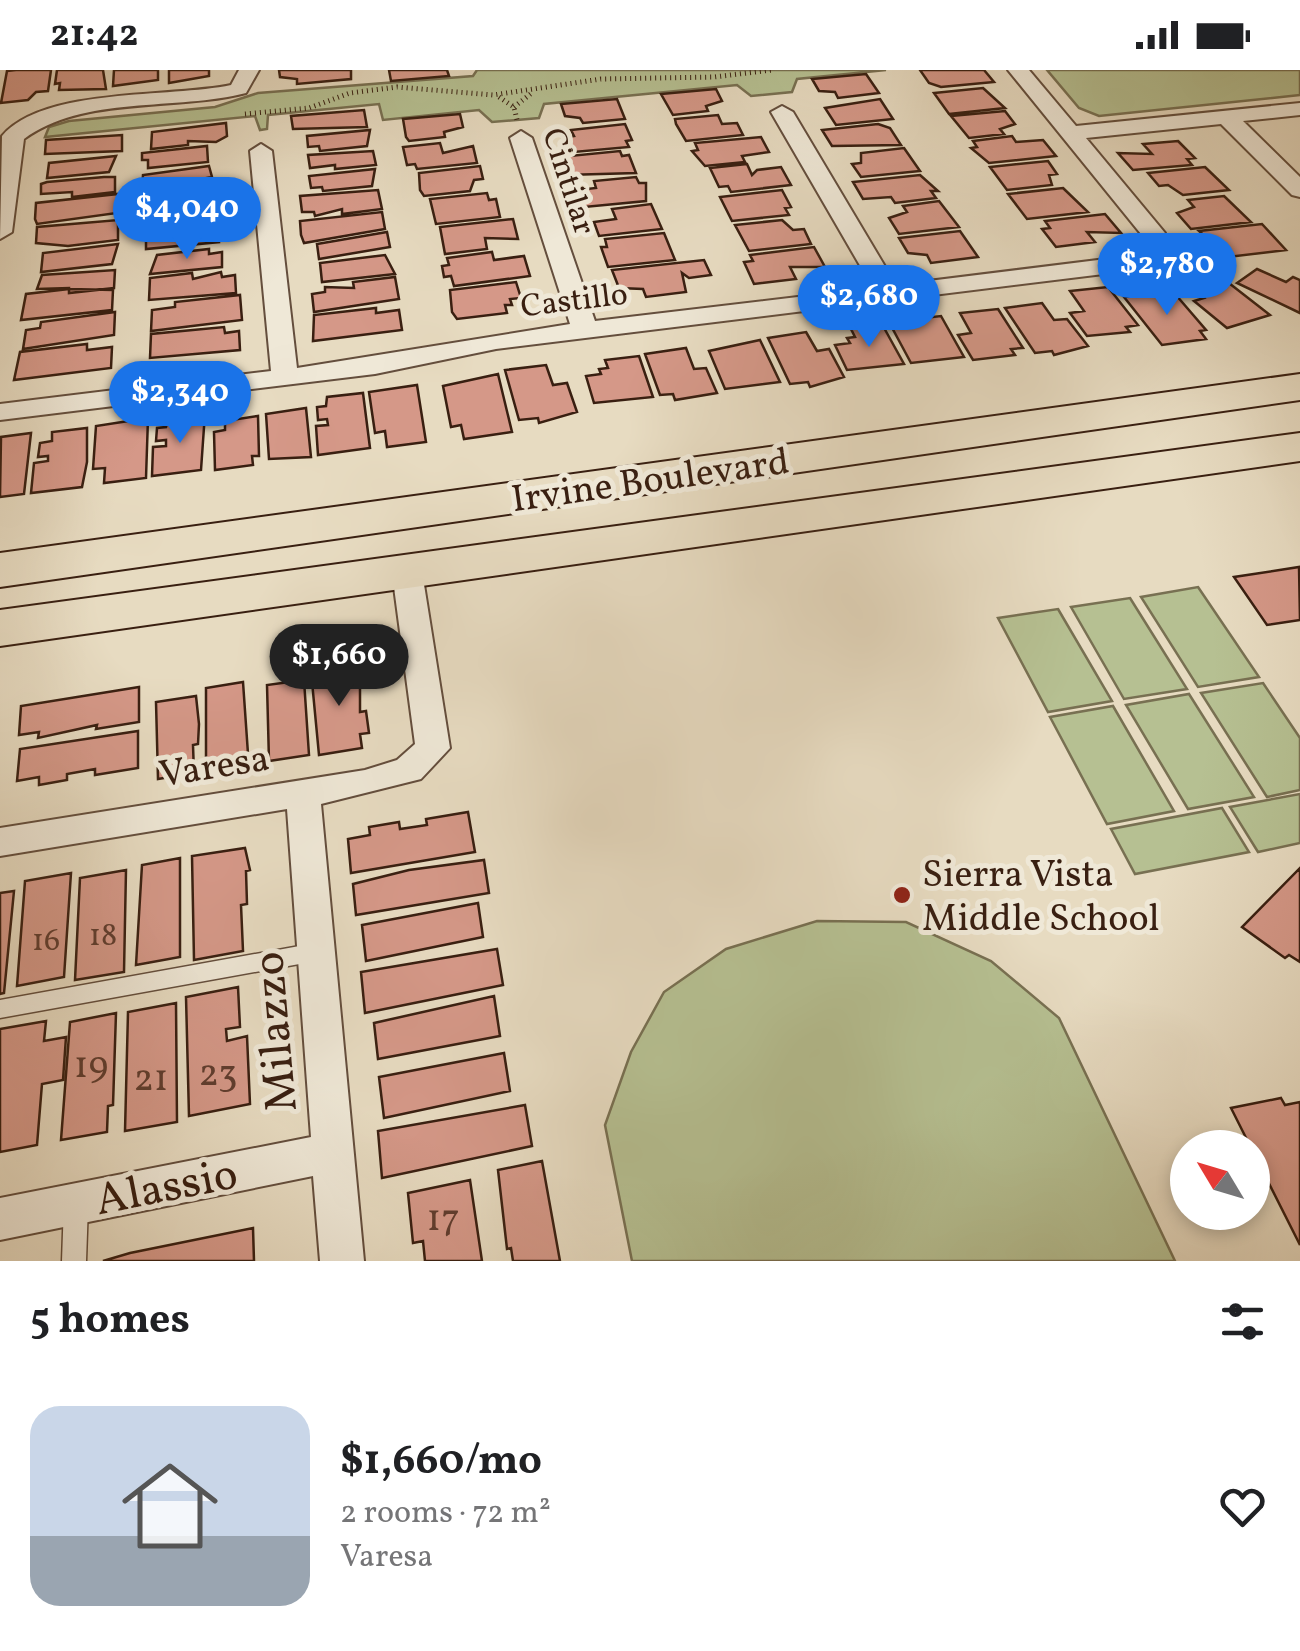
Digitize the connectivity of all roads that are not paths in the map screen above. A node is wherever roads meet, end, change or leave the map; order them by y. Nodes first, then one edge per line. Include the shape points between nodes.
1 (1018, 70) edge
2 (244, 80) edge
3 (1300, 109) edge
4 (782, 112) dead end
5 (1226, 117) junction
6 (1072, 133) junction
7 (522, 138) road end
8 (261, 151) dead end
9 (1300, 190) edge
10 (0, 232) edge
11 (888, 294) junction
12 (585, 331) junction
13 (285, 378) junction
14 (1300, 387) edge
15 (0, 412) edge
16 (1300, 448) edge
17 (0, 570) edge
18 (408, 572) junction
19 (0, 628) edge
20 (303, 794) junction
21 (0, 842) edge
22 (316, 952) junction
23 (0, 1010) edge
24 (333, 1152) junction
25 (76, 1204) junction
26 (0, 1219) edge
27 (74, 1261) edge
28 (342, 1261) edge

1 - 6 street
2 - 10 street via 214,97 65,112 25,125 13,136
3 - 5 street
4 - 11 street
5 - 6 street
5 - 9 street
6 - 11 street, Castillo via 1152,233 1155,250 1128,264
7 - 12 street, Cintilar
8 - 13 street
11 - 12 street, Castillo
12 - 13 street, Castillo
13 - 15 street, Castillo
14 - 17 main road, Irvine Boulevard
16 - 18 main road, Irvine Boulevard
18 - 19 main road, Irvine Boulevard
18 - 20 street, Varesa via 433,748 409,770
20 - 21 street, Varesa
20 - 22 street, Milazzo
22 - 23 lane
22 - 24 street, Milazzo
24 - 25 street, Alassio
24 - 28 street, Milazzo
25 - 26 street, Alassio
25 - 27 lane

